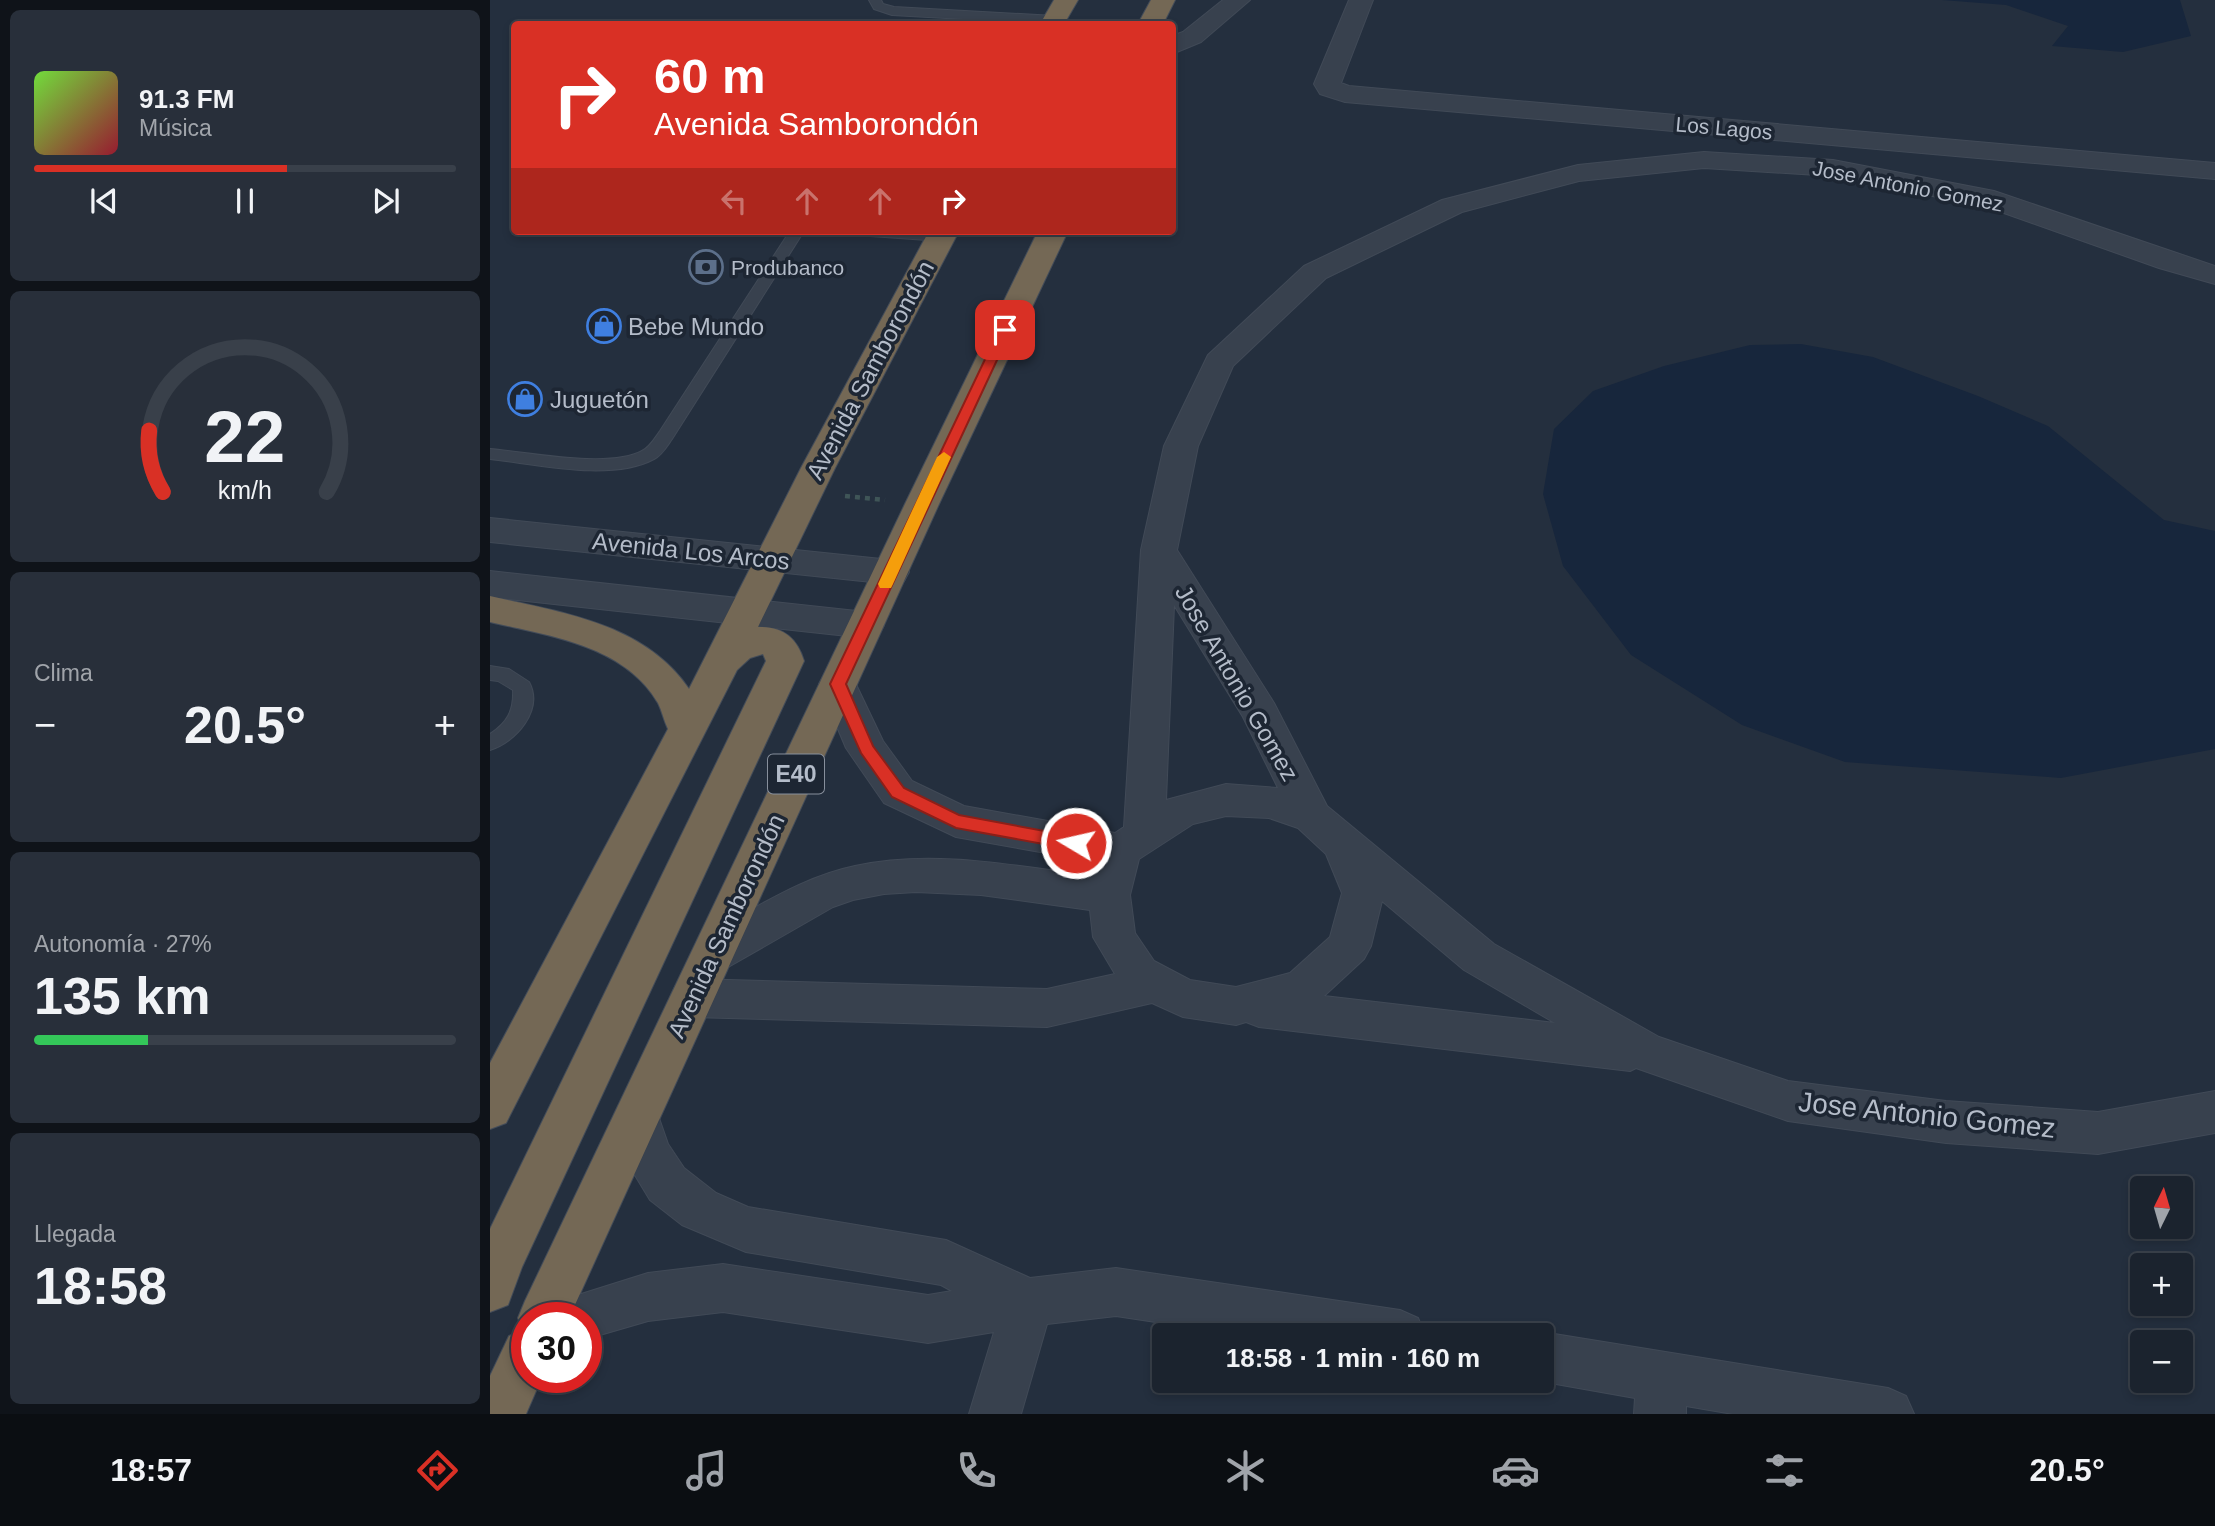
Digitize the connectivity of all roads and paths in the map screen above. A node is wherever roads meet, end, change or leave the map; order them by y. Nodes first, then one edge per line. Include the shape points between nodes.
1 (875, 0) edge
2 (943, 0) edge
3 (1238, 0) edge
4 (1361, 0) edge
5 (935, 13) junction
6 (1058, 15) edge
7 (1176, 44) edge
8 (2215, 171) edge
9 (794, 235) edge
10 (942, 235) edge
11 (1050, 235) edge
12 (2170, 262) junction
13 (2215, 275) edge
14 (2215, 297) edge
15 (490, 454) edge
16 (806, 492) junction
17 (922, 504) junction
18 (490, 530) edge
19 (1159, 550) junction
20 (772, 560) junction
21 (891, 572) junction
22 (490, 584) edge
23 (490, 609) edge
24 (746, 612) junction
25 (866, 625) junction
26 (722, 662) junction
27 (490, 673) edge
28 (838, 684) junction
29 (686, 727) junction
30 (490, 743) edge
31 (1328, 830) junction
32 (1133, 842) junction
33 (1109, 895) junction
34 (715, 953) junction
35 (1156, 983) junction
36 (692, 998) junction
37 (1236, 1006) junction
38 (1645, 1052) junction
39 (495, 1088) edge
40 (2215, 1112) edge
41 (637, 1116) junction
42 (490, 1288) edge
43 (550, 1302) edge
44 (1028, 1302) junction
45 (602, 1308) edge
46 (1321, 1323) edge
47 (1554, 1361) edge
48 (511, 1388) edge
49 (1661, 1395) edge
50 (499, 1414) edge
51 (995, 1414) edge
52 (1888, 1414) edge

1 - 5 lane via 892,11
2 - 5 lane
3 - 7 street
4 - 8 street, Los Lagos via 1327,84 1345,94
5 - 6 lane
9 - 15 lane via 667,435 648,455 608,464
10 - 16 highway, Avenida Samborondón
11 - 17 highway, Avenida Samborondón / E40
12 - 13 street, Jose Antonio Gomez
12 - 14 street, Jose Antonio Gomez
12 - 19 street, Jose Antonio Gomez via 1994,200 1833,168 1692,161 1578,173 1452,206 1315,272 1219,362 1181,446
16 - 17 path
16 - 20 highway, Avenida Samborondón
17 - 21 highway, Avenida Samborondón / E40
18 - 20 street, Avenida Los Arcos
19 - 31 street, Jose Antonio Gomez
19 - 32 street, Jose Antonio Gomez
20 - 21 street, Avenida Los Arcos
20 - 24 highway, Avenida Samborondón
21 - 25 highway, Avenida Samborondón / E40
22 - 24 street
23 - 29 highway via 605,638 629,651 674,697
24 - 25 street
24 - 26 highway, Avenida Samborondón
25 - 28 highway, Avenida Samborondón / E40
26 - 29 highway, Avenida Samborondón
26 - 42 highway via 730,650 755,640 778,645 785,662
27 - 30 lane via 502,674 522,687 524,705 513,727
28 - 32 street via 866,748 898,792 956,821
28 - 34 highway, Avenida Samborondón / E40
29 - 39 highway, Avenida Samborondón
31 - 32 street via 1271,802 1226,800 1181,811
31 - 37 street via 1363,893 1349,946 1303,988
31 - 38 street, Jose Antonio Gomez via 1479,957
32 - 33 street
33 - 34 street via 919,874 852,884 790,909
33 - 35 street via 1114,937 1139,974
34 - 36 highway, Avenida Samborondón / E40
35 - 36 street via 1047,1008
35 - 37 street via 1183,998
36 - 41 highway, Avenida Samborondón / E40
37 - 38 street, Jose Antonio Gomez
38 - 40 street, Jose Antonio Gomez via 1788,1101 1946,1122 2098,1133
41 - 43 highway, Avenida Samborondón / E40
41 - 44 street via 647,1152 667,1184 699,1209 746,1229 946,1263
44 - 45 street via 928,1319 706,1288 663,1292
44 - 46 street via 1116,1292
44 - 51 street
47 - 49 street
48 - 50 highway
49 - 52 street

